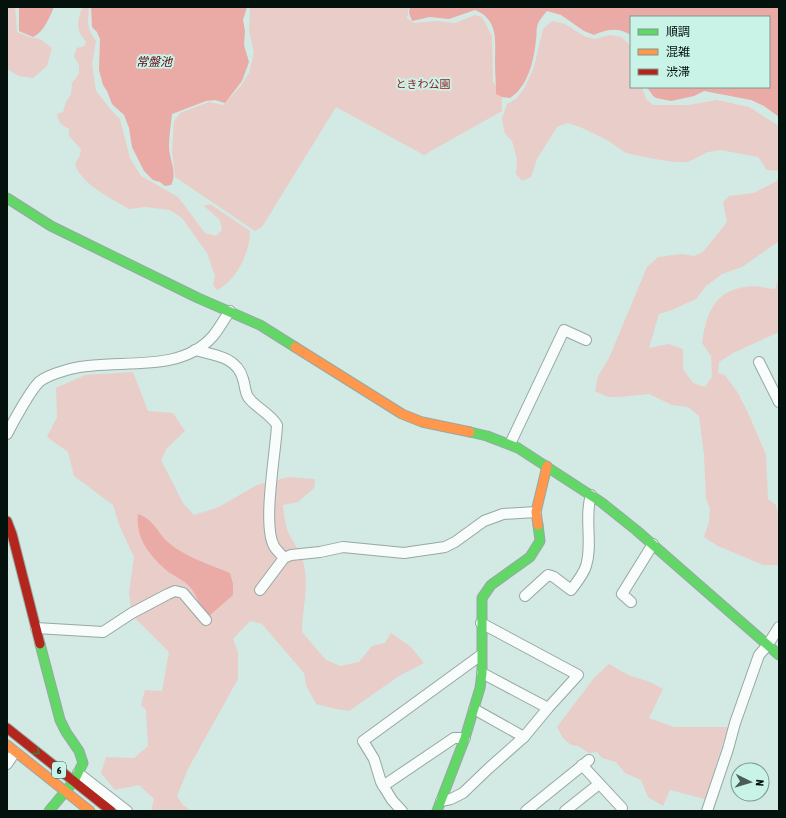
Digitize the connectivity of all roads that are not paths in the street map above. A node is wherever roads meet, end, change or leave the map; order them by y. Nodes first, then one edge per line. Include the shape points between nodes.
1 (7, 198) edge
2 (230, 311) junction
3 (586, 340) dead end
4 (195, 350) junction
5 (759, 362) dead end
6 (779, 402) edge
7 (7, 434) edge
8 (510, 444) junction
9 (547, 466) junction
10 (591, 495) junction
11 (536, 512) junction
12 (7, 521) edge
13 (653, 544) junction
14 (284, 558) junction
15 (260, 590) dead end
16 (525, 596) dead end
17 (631, 602) dead end
18 (206, 620) dead end
19 (481, 623) junction
20 (779, 627) edge
21 (36, 628) junction
22 (767, 646) junction
23 (480, 655) junction
24 (779, 655) edge
25 (482, 673) junction
26 (548, 708) junction
27 (474, 709) junction
28 (7, 728) edge
29 (524, 737) junction
30 (465, 738) junction
31 (11, 749) edge
32 (7, 764) edge
33 (76, 777) junction
34 (599, 784) junction
35 (384, 786) junction
36 (65, 792) junction
37 (441, 801) junction
38 (622, 808) dead end
39 (50, 811) edge
40 (90, 811) edge
41 (111, 811) edge
42 (127, 811) edge
43 (402, 811) edge
44 (437, 811) edge
45 (526, 811) edge
46 (565, 811) edge
47 (707, 811) edge

1 - 2 street via 51,226
2 - 4 street via 212,336
2 - 8 street via 260,325 402,414 422,422 487,436
3 - 8 street via 564,330
4 - 7 street via 170,360 134,364 94,364 51,376 39,382
4 - 14 street via 230,360 239,367 247,395 277,425 270,523 274,545
5 - 6 street
8 - 9 street
9 - 10 street
9 - 11 street
10 - 13 street
10 - 16 street via 588,511 588,549 582,576 571,590 548,575
11 - 14 street via 502,514 484,521 445,547 404,553 343,547
11 - 19 street via 540,541 530,557 491,585 482,598
12 - 21 street
13 - 17 street via 622,594
13 - 22 street
14 - 15 street
18 - 21 street via 183,593 175,591 102,632
19 - 23 street
19 - 26 street via 578,675
20 - 22 street
21 - 33 street via 60,720 79,751 82,763
22 - 24 street
22 - 47 street via 759,655
23 - 25 street
23 - 35 street via 363,741 374,759
25 - 26 street
25 - 27 street
26 - 29 street
27 - 29 street
27 - 30 street
28 -> 33 street, 6
29 - 37 street via 464,793
30 - 35 street via 454,738
30 - 37 street
31 - 32 street
31 - 36 street, 6
33 - 36 street
33 - 41 street, 6
33 - 42 street
34 - 38 street
34 - 45 street via 585,762
34 - 46 street
35 - 43 street
36 - 39 street
36 - 40 street, 6
37 - 44 street

